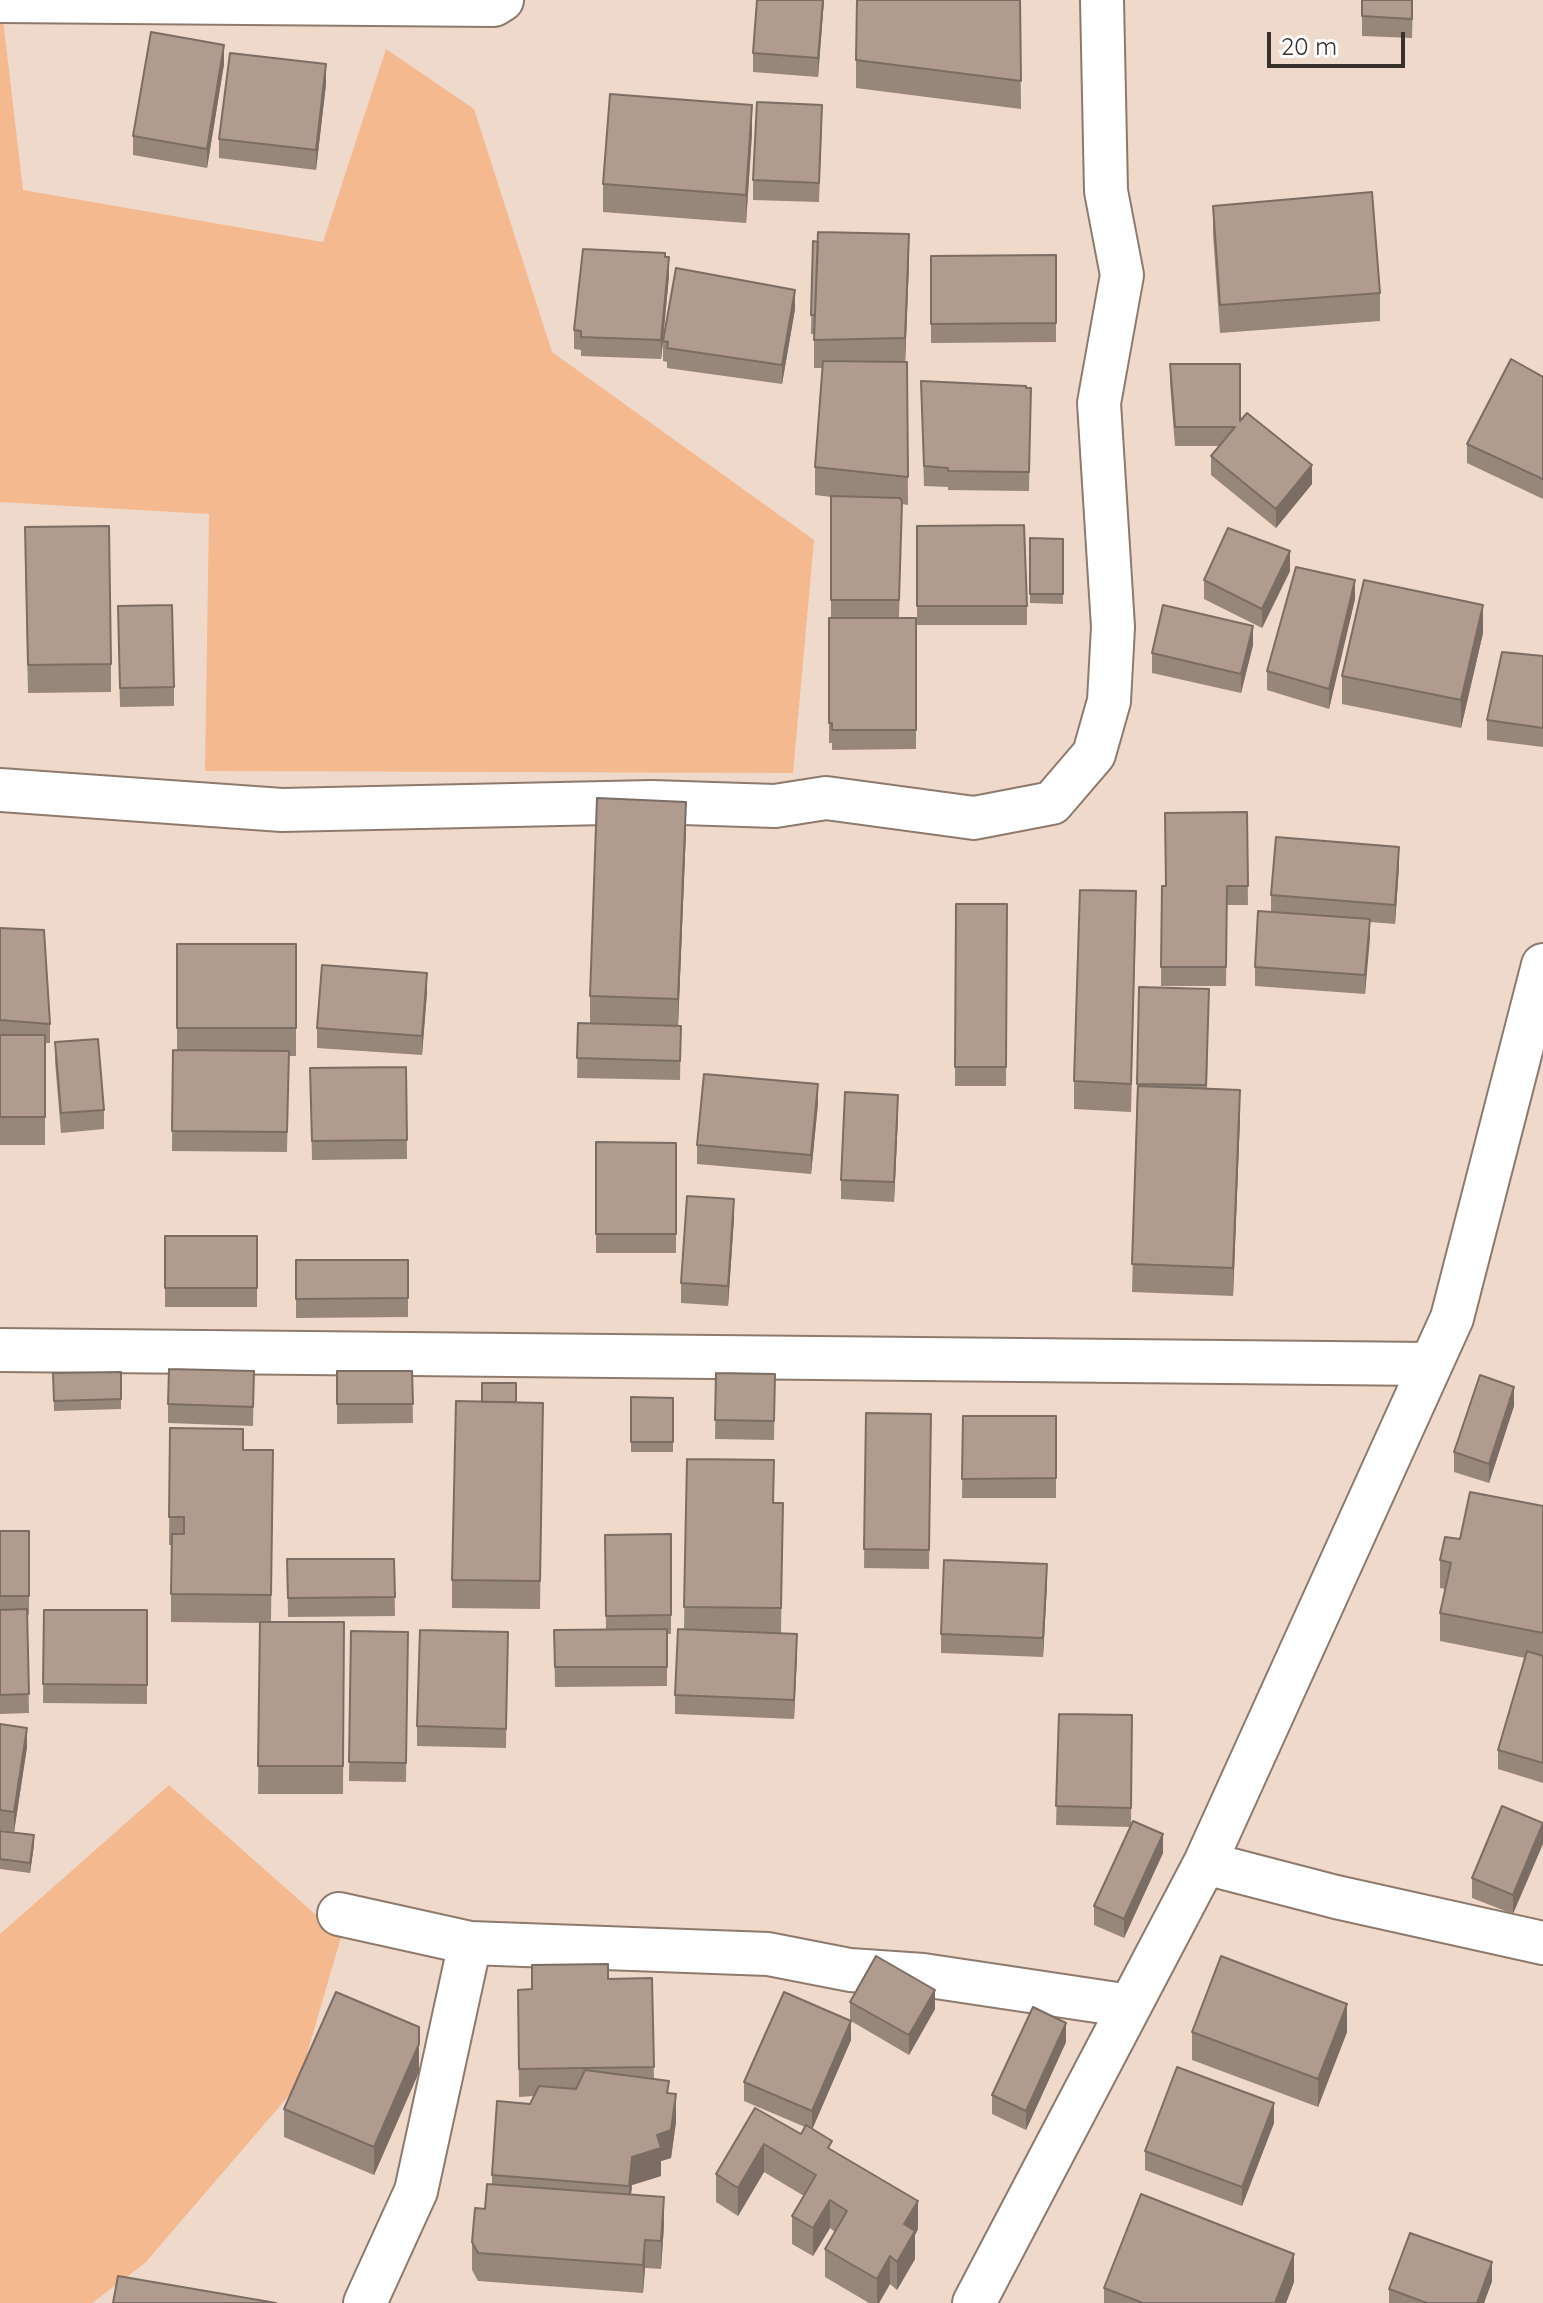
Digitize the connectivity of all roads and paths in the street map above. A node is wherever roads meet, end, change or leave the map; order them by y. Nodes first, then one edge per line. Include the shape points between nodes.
1 (502, 0) edge
2 (1102, 0) edge
3 (0, 1) edge
4 (0, 790) edge
5 (1543, 965) edge
6 (0, 1350) edge
7 (1430, 1364) junction
8 (1205, 1863) junction
9 (339, 1914) dead end
10 (470, 1943) junction
11 (1543, 1943) edge
12 (1130, 2006) junction
13 (365, 2303) edge
14 (974, 2303) edge

1 - 3 street via 494,5
2 - 4 street via 1106,191 1122,275 1099,403 1113,627 1109,701 1094,754 1052,803 974,818 826,798 775,806 652,802 282,810
5 - 7 street via 1452,1318
6 - 7 street
7 - 8 street
8 - 11 street
8 - 12 street
9 - 10 street
10 - 12 street via 768,1954 850,1970 923,1975
10 - 13 street via 416,2191
12 - 14 street

